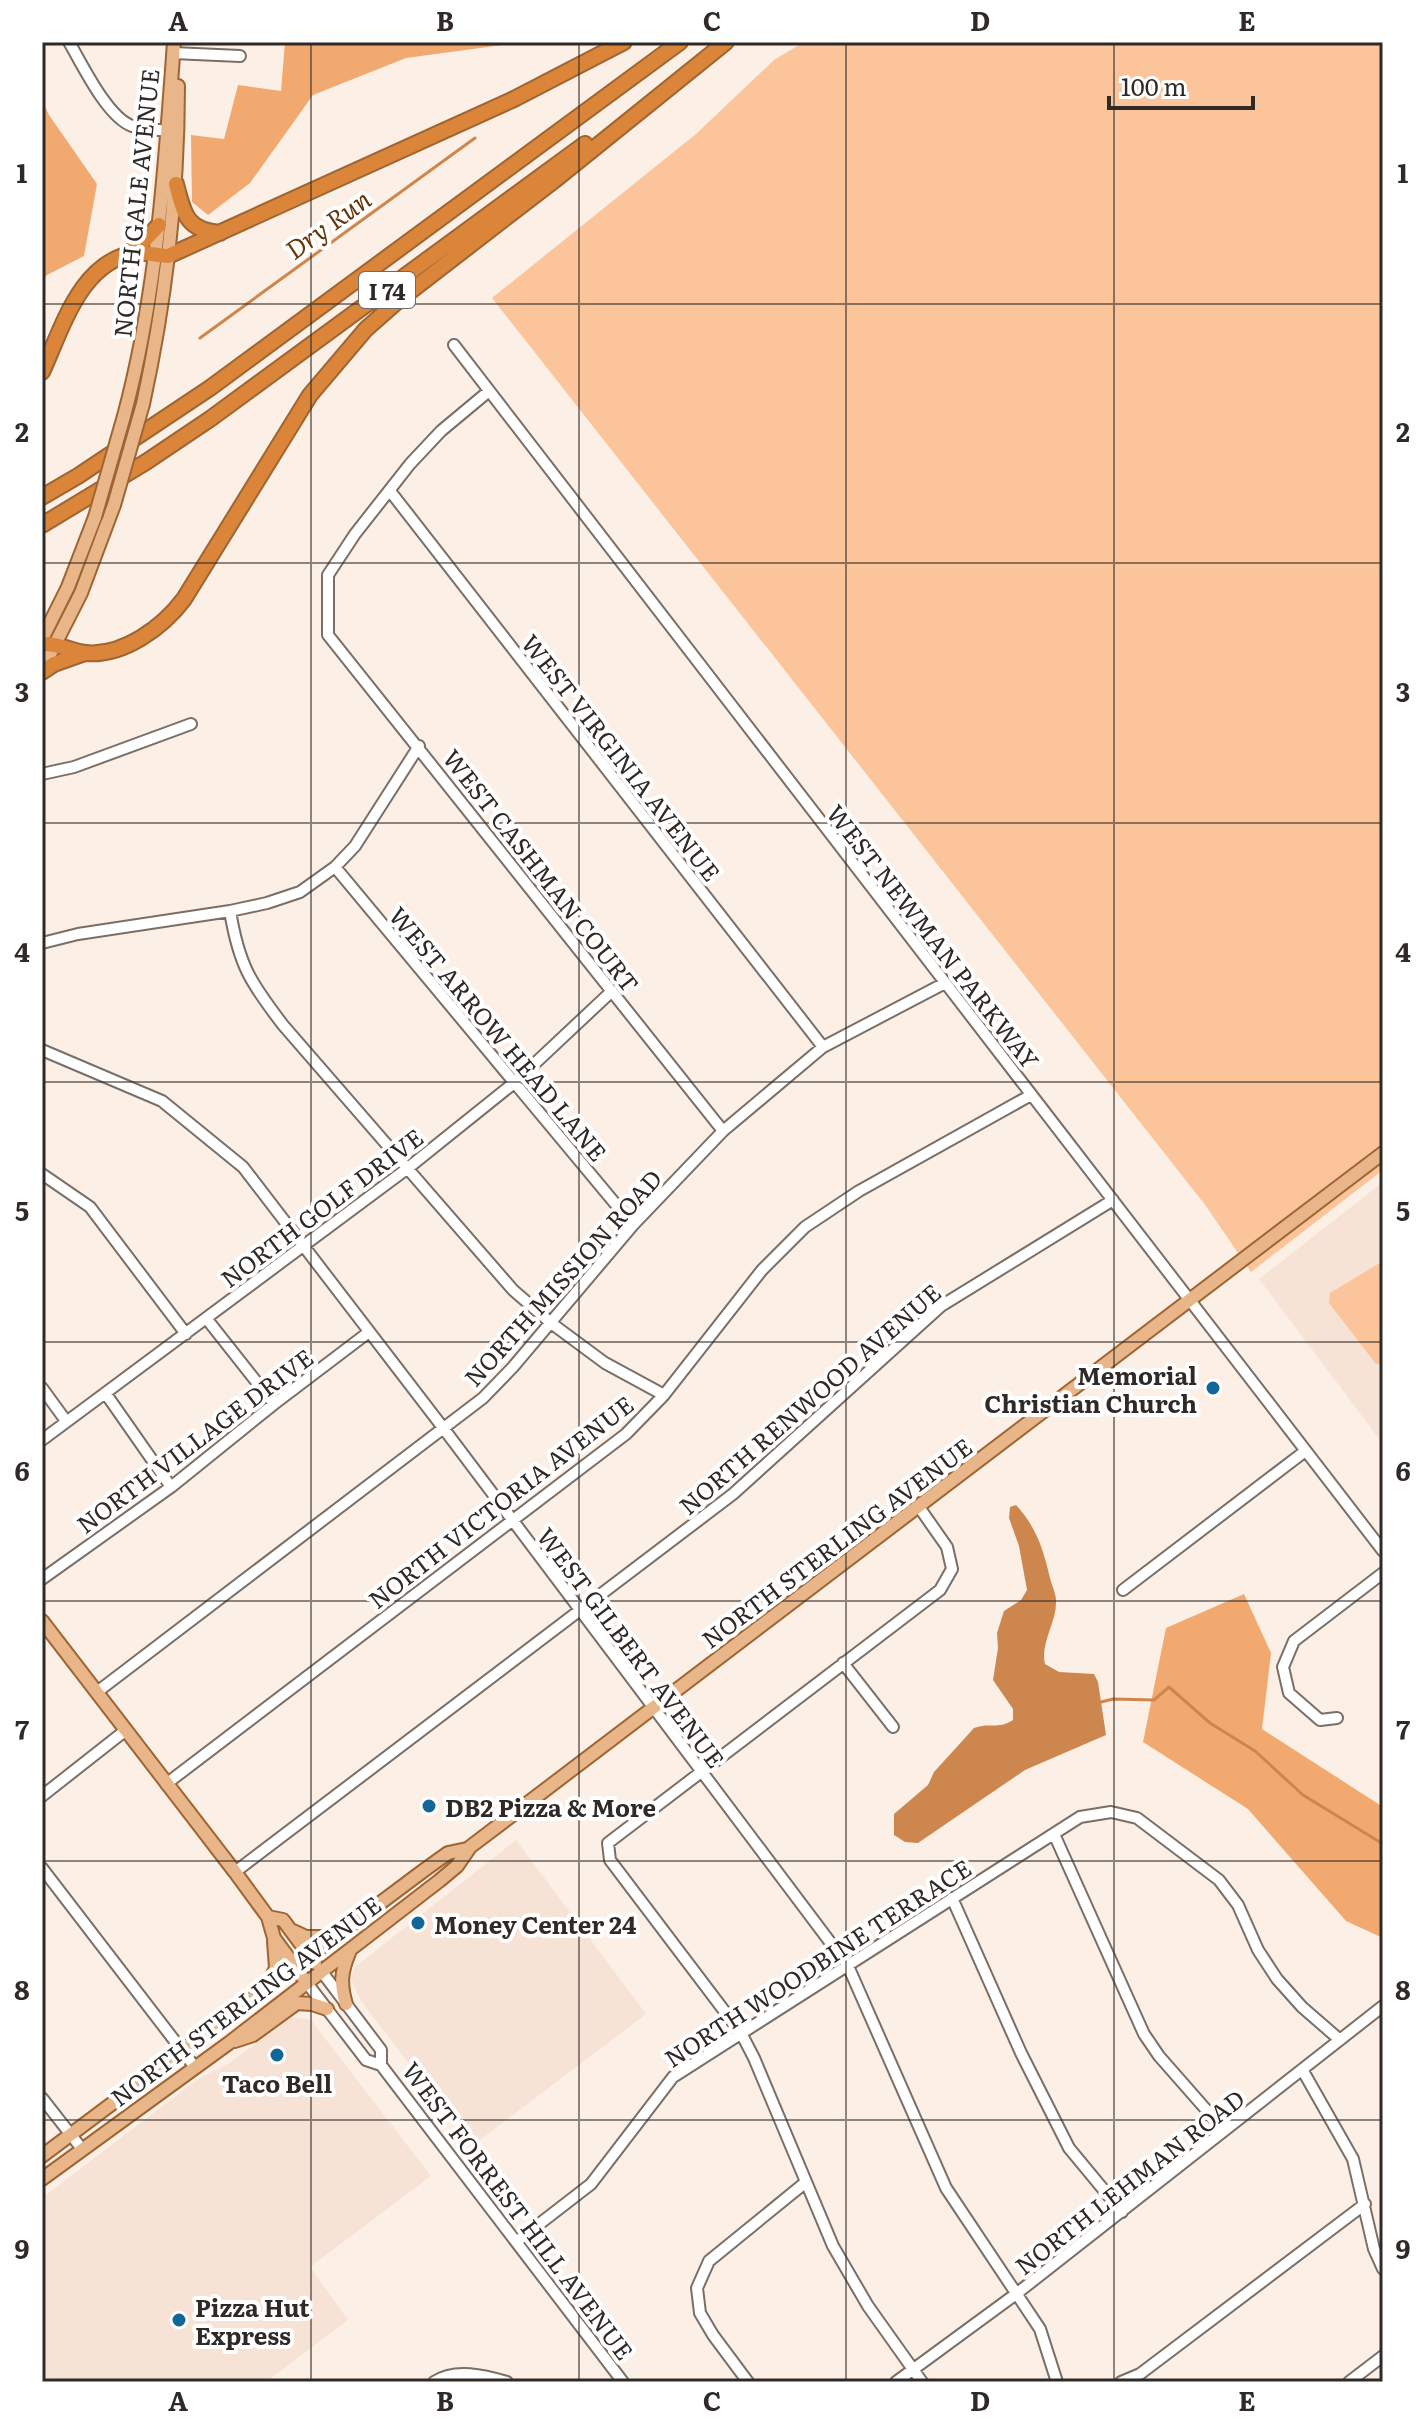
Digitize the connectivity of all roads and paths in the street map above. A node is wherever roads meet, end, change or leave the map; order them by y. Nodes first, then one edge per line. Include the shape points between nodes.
1 (69, 42) edge
2 (624, 42) edge
3 (680, 42) edge
4 (725, 42) edge
5 (176, 47) edge
6 (240, 56) dead end
7 (173, 131) junction
8 (176, 184) junction
9 (159, 225) junction
10 (221, 233) junction
11 (162, 256) junction
12 (118, 258) junction
13 (454, 345) dead end
14 (42, 372) edge
15 (489, 391) junction
16 (390, 491) junction
17 (42, 497) edge
18 (42, 525) edge
19 (47, 642) edge
20 (87, 653) junction
21 (42, 671) edge
22 (191, 724) dead end
23 (419, 746) junction
24 (42, 774) edge
25 (335, 867) junction
26 (230, 911) junction
27 (42, 943) edge
28 (945, 983) junction
29 (612, 991) junction
30 (823, 1047) junction
31 (42, 1050) edge
32 (514, 1083) junction
33 (1031, 1095) junction
34 (723, 1131) junction
35 (1383, 1153) edge
36 (408, 1168) junction
37 (42, 1174) edge
38 (1113, 1200) junction
39 (633, 1225) junction
40 (303, 1244) junction
41 (1191, 1300) junction
42 (206, 1318) junction
43 (551, 1323) junction
44 (369, 1332) junction
45 (186, 1334) junction
46 (42, 1388) edge
47 (106, 1394) junction
48 (664, 1395) junction
49 (274, 1404) junction
50 (66, 1421) junction
51 (444, 1429) junction
52 (42, 1440) edge
53 (1304, 1452) junction
54 (171, 1487) junction
55 (919, 1507) junction
56 (511, 1520) junction
57 (1383, 1551) edge
58 (1383, 1573) edge
59 (42, 1579) edge
60 (1123, 1590) dead end
61 (581, 1611) junction
62 (42, 1621) edge
63 (843, 1663) junction
64 (97, 1692) junction
65 (653, 1707) junction
66 (1337, 1718) dead end
67 (893, 1727) dead end
68 (126, 1730) junction
69 (702, 1772) junction
70 (166, 1784) junction
71 (42, 1796) edge
72 (1054, 1834) junction
73 (467, 1849) junction
74 (42, 1868) edge
75 (235, 1872) junction
76 (952, 1898) junction
77 (268, 1917) junction
78 (290, 1930) junction
79 (337, 1937) junction
80 (274, 1938) junction
81 (350, 1950) junction
82 (310, 1957) junction
83 (848, 1966) junction
84 (296, 1968) junction
85 (322, 1972) junction
86 (307, 1983) junction
87 (264, 1992) junction
88 (346, 2004) junction
89 (1383, 2006) edge
90 (327, 2009) junction
91 (741, 2033) junction
92 (1340, 2040) junction
93 (229, 2043) junction
94 (184, 2052) junction
95 (381, 2065) junction
96 (194, 2066) junction
97 (1303, 2071) junction
98 (42, 2098) edge
99 (1224, 2130) junction
100 (70, 2135) junction
101 (82, 2149) junction
102 (42, 2156) edge
103 (42, 2179) edge
104 (806, 2182) junction
105 (1365, 2204) junction
106 (1122, 2212) junction
107 (516, 2242) junction
108 (1383, 2269) edge
109 (1016, 2294) junction
110 (1383, 2356) edge
111 (914, 2370) junction
112 (434, 2382) edge
113 (507, 2382) edge
114 (623, 2382) edge
115 (748, 2382) edge
116 (896, 2382) edge
117 (922, 2382) edge
118 (1057, 2382) edge
119 (1121, 2382) edge
120 (1349, 2382) edge

1 - 7 street via 118,117 131,126
2 - 10 highway via 514,99
3 - 17 highway, I 74 via 185,406
4 - 18 highway, I 74 via 210,419
4 - 20 highway via 370,325 310,395 175,610 132,642
5 - 6 street
5 - 7 main road, NORTH GALE AVENUE
7 - 8 main road, NORTH GALE AVENUE
7 - 9 main road, NORTH GALE AVENUE
8 - 10 highway via 193,225
8 - 11 main road, NORTH GALE AVENUE
9 - 11 main road, NORTH GALE AVENUE
9 - 12 highway
10 - 11 highway
11 - 12 highway
11 - 19 main road, NORTH GALE AVENUE, bridge via 95,517
11 - 19 main road, NORTH GALE AVENUE, bridge via 143,404 114,505 88,576
12 - 14 highway via 81,291
13 - 15 street, WEST NEWMAN PARKWAY
15 - 16 street via 441,431
15 - 28 street, WEST NEWMAN PARKWAY
16 - 23 street, WEST CASHMAN COURT via 328,575 328,635
16 - 30 street, WEST VIRGINIA AVENUE
19 - 20 highway
19 - 21 main road, NORTH GALE AVENUE
20 - 21 highway
22 - 24 street
23 - 25 street via 355,846
23 - 29 street, WEST CASHMAN COURT
25 - 26 street via 300,892
25 - 32 street, WEST ARROW HEAD LANE
26 - 27 street
26 - 36 street via 236,948 252,986
28 - 30 street, NORTH MISSION ROAD
28 - 33 street, WEST NEWMAN PARKWAY
29 - 32 street, NORTH GOLF DRIVE
29 - 34 street, WEST CASHMAN COURT
30 - 34 street, NORTH MISSION ROAD
31 - 40 street, WEST GILBERT AVENUE via 162,1101 243,1167
32 - 36 street, NORTH GOLF DRIVE
32 - 39 street, WEST ARROW HEAD LANE
33 - 38 street, WEST NEWMAN PARKWAY
33 - 48 street, NORTH VICTORIA AVENUE via 805,1227 762,1270
34 - 39 street, NORTH MISSION ROAD
35 - 41 main road, NORTH STERLING AVENUE
36 - 40 street, NORTH GOLF DRIVE
36 - 43 street via 504,1280
37 - 45 street via 90,1207
38 - 41 street, WEST NEWMAN PARKWAY
38 - 61 street, NORTH RENWOOD AVENUE via 941,1306 733,1494
39 - 43 street, NORTH MISSION ROAD
40 - 42 street, NORTH GOLF DRIVE
40 - 44 street, WEST GILBERT AVENUE
41 - 53 street, WEST NEWMAN PARKWAY
41 - 55 main road, NORTH STERLING AVENUE
42 - 45 street, NORTH GOLF DRIVE
42 - 49 street
43 - 48 street via 605,1363
43 - 51 street, NORTH MISSION ROAD via 483,1398
44 - 49 street, NORTH VILLAGE DRIVE
44 - 51 street, WEST GILBERT AVENUE
45 - 47 street, NORTH GOLF DRIVE
46 - 50 street
47 - 50 street, NORTH GOLF DRIVE
47 - 54 street
48 - 56 street, NORTH VICTORIA AVENUE via 626,1434
49 - 54 street, NORTH VILLAGE DRIVE
50 - 52 street, NORTH GOLF DRIVE
51 - 56 street, WEST GILBERT AVENUE
51 - 64 street, NORTH MISSION ROAD
53 - 57 street, WEST NEWMAN PARKWAY
53 - 60 street
54 - 59 street, NORTH VILLAGE DRIVE
55 - 63 street via 947,1547 952,1569 940,1590
55 - 65 main road, NORTH STERLING AVENUE
56 - 61 street, WEST GILBERT AVENUE
56 - 70 street, NORTH VICTORIA AVENUE
58 - 66 street via 1294,1641 1283,1667 1289,1693 1320,1720
61 - 65 street, WEST GILBERT AVENUE
61 - 75 street, NORTH RENWOOD AVENUE
62 - 64 main road, WEST FORREST HILL AVENUE
63 - 67 street
63 - 69 street
64 - 68 main road, WEST FORREST HILL AVENUE
65 - 69 street, WEST GILBERT AVENUE
65 - 73 main road, NORTH STERLING AVENUE
68 - 70 main road, WEST FORREST HILL AVENUE
68 - 71 street
69 - 83 street, WEST GILBERT AVENUE
69 - 91 street via 608,1843 610,1860
70 - 75 main road, WEST FORREST HILL AVENUE
72 - 76 street, NORTH WOODBINE TERRACE
72 - 92 street, NORTH WOODBINE TERRACE via 1080,1817 1111,1812 1137,1818 1219,1880 1277,1979
72 - 99 street via 1144,2034
73 - 79 main road, NORTH STERLING AVENUE via 448,1853
73 - 81 main road, NORTH STERLING AVENUE via 457,1866
74 - 94 street
75 - 77 main road, WEST FORREST HILL AVENUE
76 - 83 street, NORTH WOODBINE TERRACE
76 - 106 street via 1069,2148
77 - 78 main road, WEST FORREST HILL AVENUE via 283,1920
77 - 80 main road, WEST FORREST HILL AVENUE
78 - 79 main road via 306,1937
78 - 82 main road, WEST FORREST HILL AVENUE
79 - 82 main road, NORTH STERLING AVENUE
80 - 84 main road, WEST FORREST HILL AVENUE
80 - 87 main road via 276,1968
81 - 85 main road, NORTH STERLING AVENUE
81 - 88 main road via 341,1975
82 - 84 main road, NORTH STERLING AVENUE
82 - 85 main road, WEST FORREST HILL AVENUE
83 - 91 street, NORTH WOODBINE TERRACE
83 - 109 street, WEST GILBERT AVENUE via 946,2188
84 - 86 main road, WEST FORREST HILL AVENUE
84 - 87 main road, NORTH STERLING AVENUE
85 - 86 main road, NORTH STERLING AVENUE
85 - 88 street, WEST FORREST HILL AVENUE
86 - 90 street, WEST FORREST HILL AVENUE
86 - 93 main road, NORTH STERLING AVENUE
87 - 94 main road, NORTH STERLING AVENUE
88 - 95 street, WEST FORREST HILL AVENUE via 381,2050
89 - 92 street, NORTH LEHMAN ROAD
90 - 93 main road via 297,2003 253,2035
90 - 95 street, WEST FORREST HILL AVENUE via 366,2060
91 - 104 street
91 - 107 street, NORTH WOODBINE TERRACE via 673,2077 591,2184
92 - 97 street, NORTH LEHMAN ROAD
93 - 96 main road, NORTH STERLING AVENUE
94 - 96 street
94 - 100 main road, NORTH STERLING AVENUE
95 - 107 street, WEST FORREST HILL AVENUE
96 - 101 main road, NORTH STERLING AVENUE
97 - 99 street, NORTH LEHMAN ROAD
97 - 105 street via 1353,2159
98 - 100 street
99 - 106 street, NORTH LEHMAN ROAD
100 - 101 street
100 - 102 main road, NORTH STERLING AVENUE
101 - 103 main road, NORTH STERLING AVENUE
104 - 111 street via 833,2246
104 - 115 street via 709,2261 697,2288 700,2313
105 - 108 street
105 - 119 street via 1140,2374
106 - 109 street, NORTH LEHMAN ROAD
107 - 114 street, WEST FORREST HILL AVENUE
109 - 111 street, NORTH LEHMAN ROAD
109 - 118 street, WEST GILBERT AVENUE via 1040,2329
110 - 120 street
111 - 116 street, NORTH LEHMAN ROAD
111 - 117 street
112 - 113 street via 459,2374

